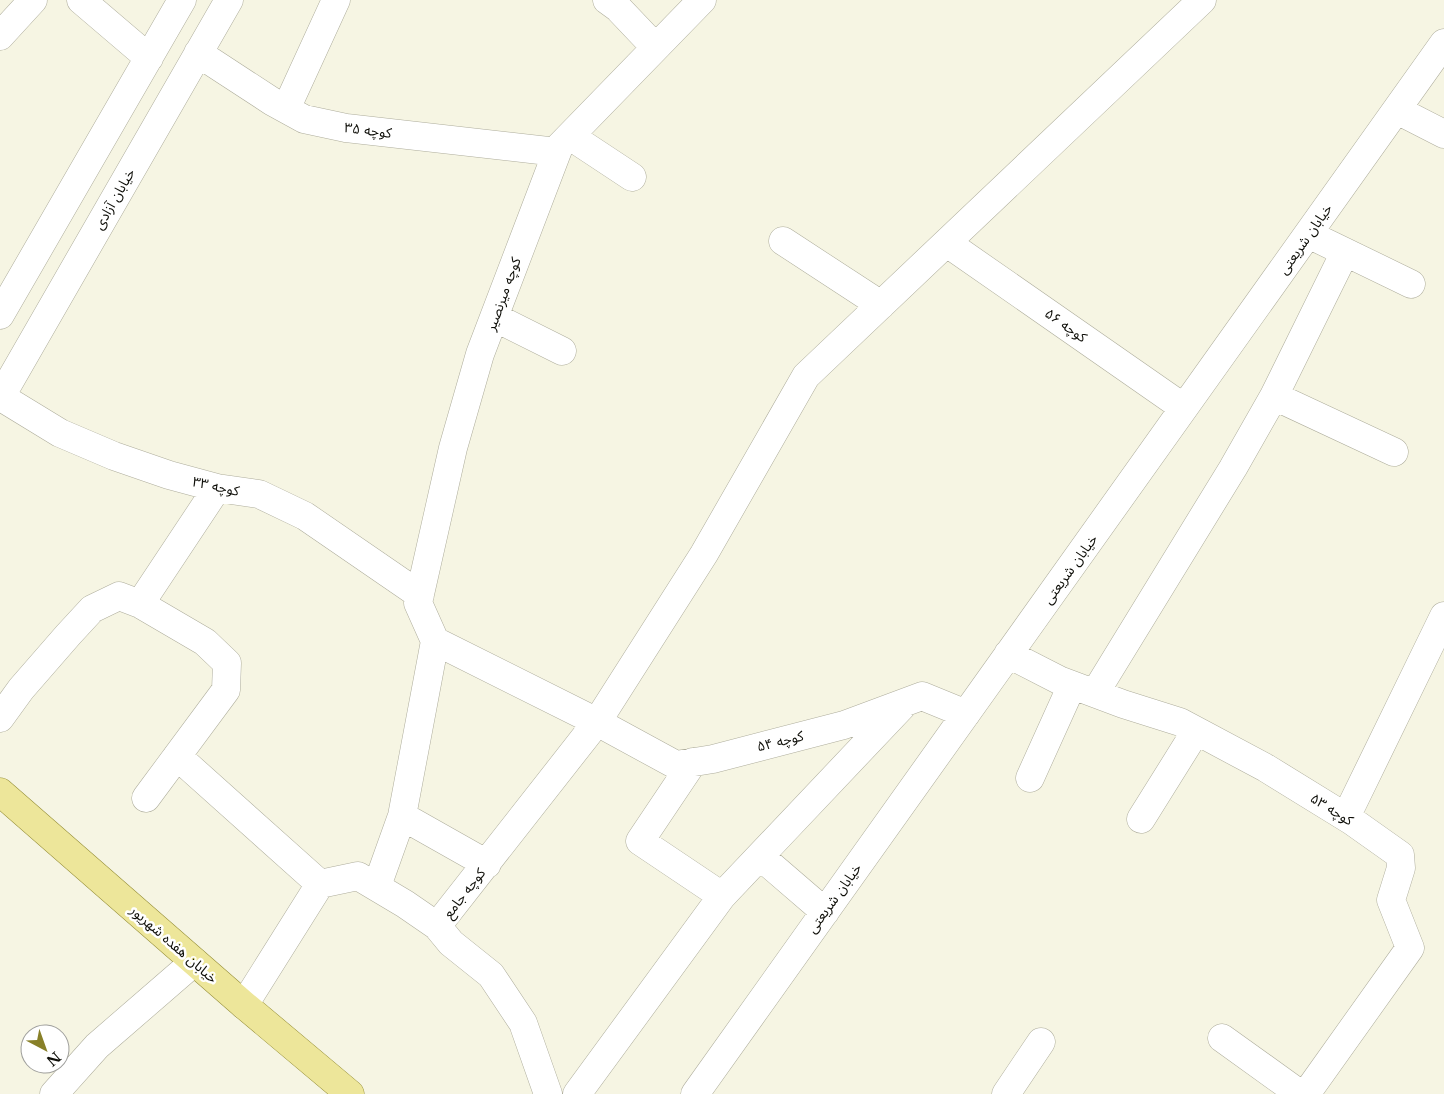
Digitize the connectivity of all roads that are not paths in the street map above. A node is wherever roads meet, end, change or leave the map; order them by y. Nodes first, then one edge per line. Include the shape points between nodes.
1 (33, 0) edge
2 (81, 0) edge
3 (182, 0) edge
4 (229, 0) edge
5 (336, 0) edge
6 (607, 0) edge
7 (702, 0) edge
8 (1202, 0) edge
9 (0, 36) edge
10 (655, 47) junction
11 (198, 53) junction
12 (1441, 53) edge
13 (149, 58) junction
14 (286, 109) junction
15 (1397, 110) junction
16 (1444, 134) edge
17 (564, 144) junction
18 (632, 177) dead end
19 (1308, 234) junction
20 (783, 241) dead end
21 (947, 243) junction
22 (1345, 252) junction
23 (1411, 284) dead end
24 (881, 305) junction
25 (0, 315) edge
26 (494, 317) junction
27 (562, 351) dead end
28 (1274, 396) junction
29 (0, 398) edge
30 (1184, 408) junction
31 (1394, 452) dead end
32 (217, 488) junction
33 (420, 595) junction
34 (140, 604) junction
35 (1444, 616) edge
36 (435, 641) junction
37 (1008, 654) junction
38 (1434, 661) edge
39 (1083, 689) junction
40 (904, 703) junction
41 (966, 714) junction
42 (0, 718) edge
43 (597, 722) junction
44 (1196, 731) junction
45 (177, 756) junction
46 (693, 762) junction
47 (1030, 778) dead end
48 (0, 792) edge
49 (146, 798) dead end
50 (402, 816) junction
51 (1346, 817) junction
52 (1142, 819) dead end
53 (760, 856) junction
54 (487, 864) junction
55 (320, 884) junction
56 (377, 886) junction
57 (722, 896) junction
58 (825, 912) junction
59 (438, 926) junction
60 (194, 962) junction
61 (244, 1005) junction
62 (1222, 1038) dead end
63 (1041, 1042) dead end
64 (54, 1094) edge
65 (350, 1094) edge
66 (548, 1094) edge
67 (577, 1094) edge
68 (695, 1094) edge
69 (1006, 1094) edge
70 (1300, 1094) edge
71 (1306, 1094) edge

1 - 9 street
2 - 13 street
3 - 13 street
4 - 11 street, خیابان آزادی
5 - 14 street
6 - 10 street
7 - 10 street, کوچه میرنصیر
8 - 21 street, کوچه جامع
10 - 17 street, کوچه میرنصیر
11 - 14 street, کوچه ۳۵
11 - 29 street, خیابان آزادی
12 - 15 street, خیابان شریعتی
13 - 25 street
14 - 17 street, کوچه ۳۵ via 304,119 346,128
15 - 16 street
15 - 19 street, خیابان شریعتی
17 - 18 street
17 - 26 street, کوچه میرنصیر
19 - 22 street
19 - 30 street, خیابان شریعتی
20 - 24 street
21 - 24 street, کوچه جامع
21 - 30 street, کوچه ۵۶
22 - 23 street
22 - 28 street
24 - 43 street, کوچه جامع via 806,376 704,554
26 - 27 street
26 - 33 street, کوچه میرنصیر via 452,448
28 - 31 street
28 - 39 street via 1232,468
29 - 32 street, کوچه ۳۳ via 60,433 114,456
30 - 37 street, خیابان شریعتی
32 - 33 street, کوچه ۳۳ via 259,494 305,516
32 - 34 street
33 - 36 street, کوچه میرنصیر via 418,604
34 - 42 street via 119,596 92,609 21,689
34 - 45 street via 205,642 227,663 226,690
35 - 38 street
36 - 43 street, کوچه ۵۴
36 - 50 street
37 - 39 street, کوچه ۵۳
37 - 41 street, خیابان شریعتی
38 - 51 street
39 - 44 street, کوچه ۵۳ via 1180,722
39 - 47 street
40 - 41 street, کوچه ۵۴ via 922,696
40 - 46 street, کوچه ۵۴ via 844,725
40 - 53 street
41 - 58 street, خیابان شریعتی
43 - 46 street, کوچه ۵۴ via 676,765
43 - 54 street, کوچه جامع
44 - 51 street, کوچه ۵۳ via 1266,768
44 - 52 street
45 - 49 street
45 - 55 street
46 - 57 street via 640,841
48 - 60 main road, خیابان هفده شهریور
50 - 54 street
50 - 56 street
51 - 71 street, کوچه ۵۳ via 1400,855 1401,868 1391,900 1410,948
53 - 57 street
53 - 58 street
54 - 59 street, کوچه جامع
55 - 56 street via 358,876
55 - 61 street
56 - 59 street
57 - 67 street
58 - 68 street, خیابان شریعتی
59 - 66 street, کوچه جامع via 451,943 497,983 523,1023
60 - 61 main road, خیابان هفده شهریور
60 - 64 street via 97,1046
61 - 65 main road, خیابان هفده شهریور
62 - 70 street
63 - 69 street

